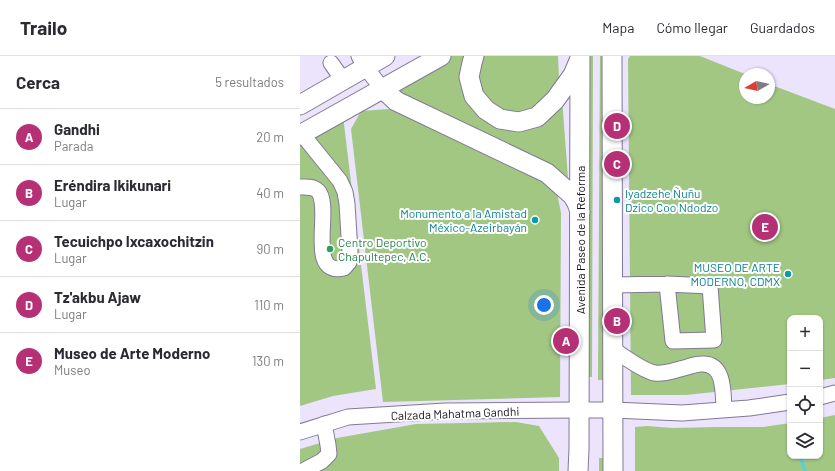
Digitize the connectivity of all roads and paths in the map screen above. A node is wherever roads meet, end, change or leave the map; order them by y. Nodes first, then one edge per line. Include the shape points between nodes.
1 (385, 56) edge
2 (441, 56) edge
3 (474, 56) edge
4 (580, 57) edge
5 (613, 57) edge
6 (362, 62) edge
7 (331, 63) dead end
8 (340, 82) junction
9 (382, 88) junction
10 (300, 105) edge
11 (301, 135) edge
12 (300, 187) edge
13 (580, 213) junction
14 (667, 284) junction
15 (613, 285) junction
16 (612, 349) junction
17 (835, 393) edge
18 (823, 397) edge
19 (787, 402) edge
20 (579, 410) junction
21 (612, 410) junction
22 (724, 410) junction
23 (324, 424) junction
24 (300, 432) edge
25 (304, 471) edge
26 (578, 471) edge
27 (613, 471) edge

1 - 6 main road
2 - 9 main road
3 - 4 main road via 470,77 474,96 486,110 500,119 519,122 537,117 554,100 574,75
4 - 13 main road, Avenida Paseo de la Reforma
5 - 15 main road
6 - 8 main road
6 - 9 street
7 - 8 street
8 - 10 main road
8 - 11 main road via 336,99 303,126
9 - 11 main road
9 - 13 main road via 396,101 548,173 573,196
11 - 12 street via 340,181 345,192 350,252 344,268 337,270 325,261 322,251 322,199 318,191 311,187
13 - 20 main road, Avenida Paseo de la Reforma
14 - 14 street via 710,286 714,340 673,341
14 - 15 street
15 - 16 main road
16 - 21 main road
16 - 22 street via 655,373 700,364 709,365 716,369 721,378
17 - 18 street
19 - 22 street, Calzada Mahatma Gandhi
20 - 21 street, Calzada Mahatma Gandhi
20 - 23 street, Calzada Mahatma Gandhi via 445,412 348,417
20 - 26 main road, Avenida Paseo de la Reforma
21 - 22 street, Calzada Mahatma Gandhi via 682,413
21 - 27 main road
23 - 24 street, Calzada Mahatma Gandhi
23 - 25 street via 329,454 322,462

